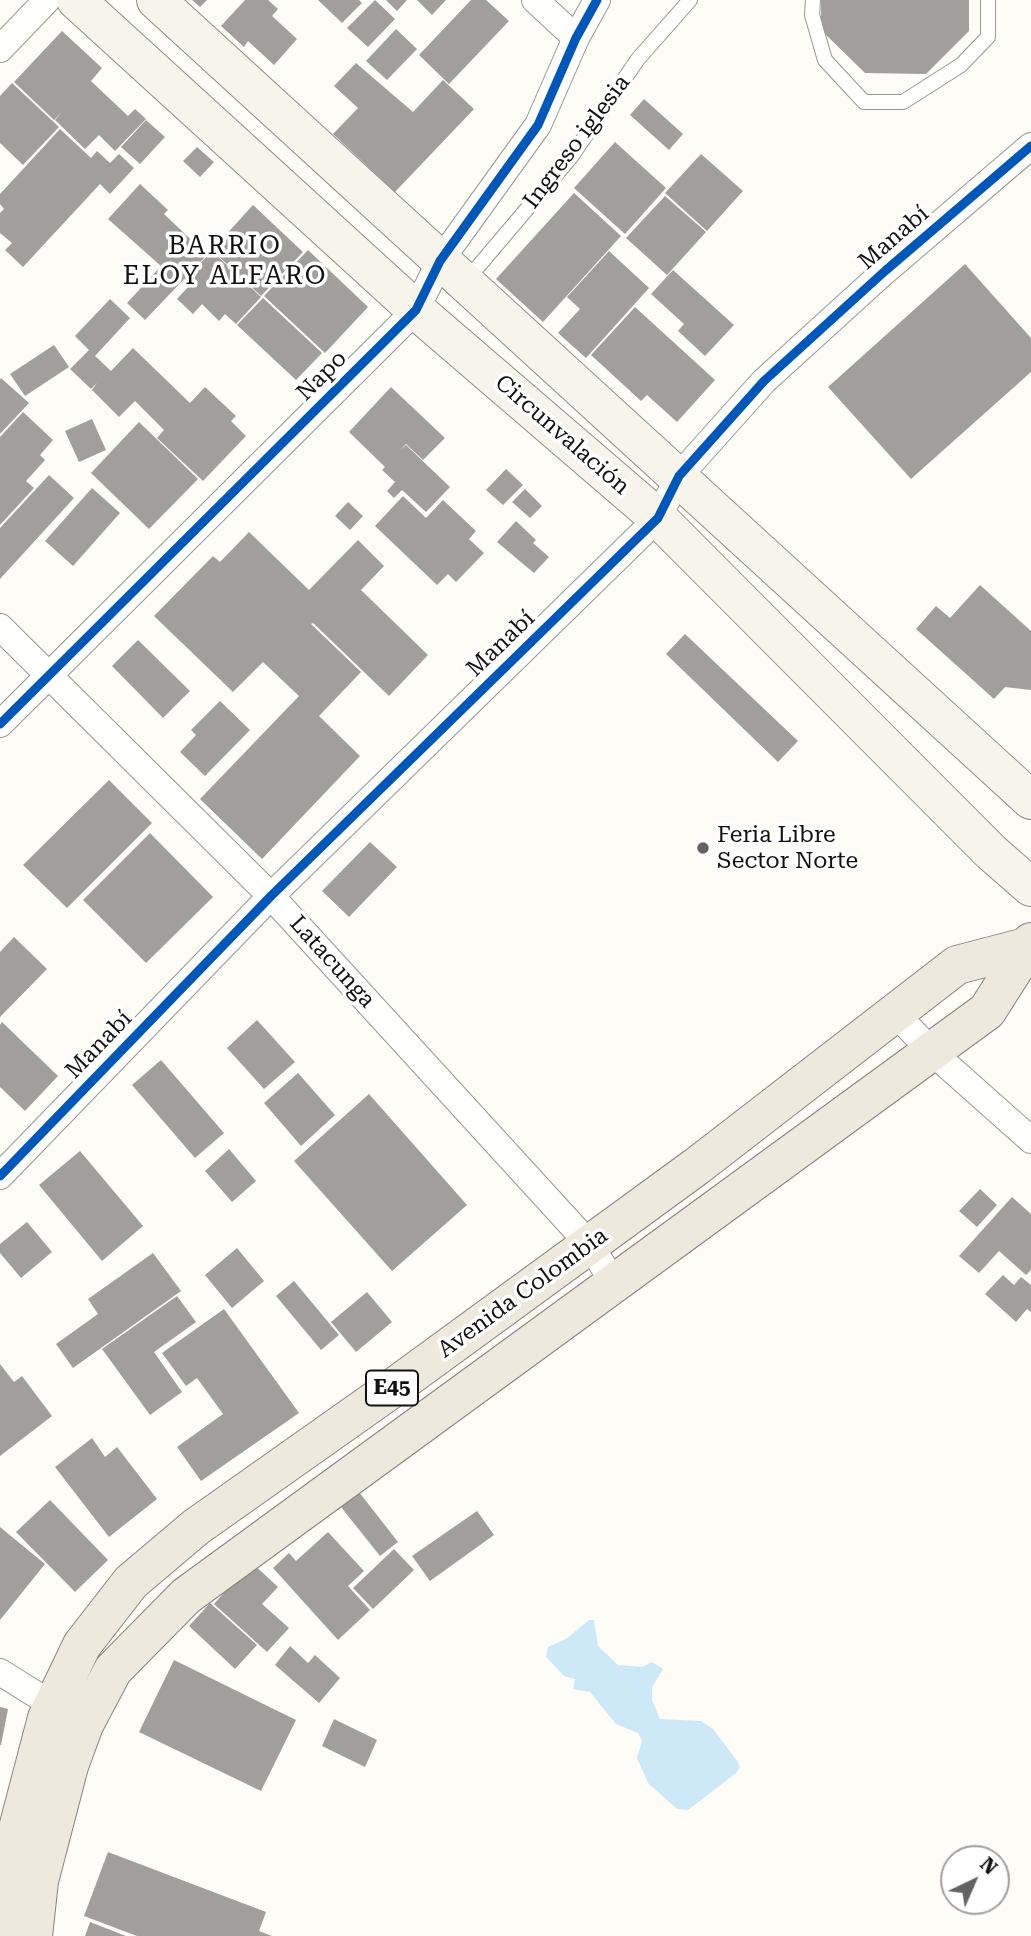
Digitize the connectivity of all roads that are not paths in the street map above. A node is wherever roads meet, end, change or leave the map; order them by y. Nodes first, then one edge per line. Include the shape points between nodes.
1 (47, 0) edge
2 (76, 0) edge
3 (156, 0) edge
4 (535, 0) edge
5 (597, 0) edge
6 (690, 0) edge
7 (813, 0) edge
8 (988, 0) edge
9 (576, 38) junction
10 (0, 49) edge
11 (1031, 146) edge
12 (452, 272) junction
13 (416, 310) junction
14 (679, 476) junction
15 (658, 517) junction
16 (0, 627) edge
17 (49, 676) junction
18 (0, 724) edge
19 (1031, 800) edge
20 (1031, 887) edge
21 (271, 895) junction
22 (1028, 945) edge
23 (895, 1013) junction
24 (932, 1052) junction
25 (1031, 1140) edge
26 (0, 1176) edge
27 (590, 1245) junction
28 (615, 1285) junction
29 (0, 1672) edge
30 (69, 1715) junction
31 (0, 1932) edge
32 (33, 1936) edge

1 - 10 street
2 - 13 main road, Circunvalación
3 - 12 main road, Circunvalación
4 - 9 street
5 - 9 street, Napo
6 - 12 lane, Ingreso iglesia via 638,59 571,157
7 - 8 lane via 812,15 825,60 864,102 903,102 961,65 988,37
9 - 12 street, Napo via 538,125
11 - 14 street, Manabí via 764,381
12 - 13 street, Napo
12 - 14 main road, Circunvalación
13 - 15 main road, Circunvalación
13 - 17 street, Napo
14 - 15 street, Manabí
14 - 19 main road, Circunvalación
15 - 20 main road, Circunvalación
15 - 21 street, Manabí
16 - 17 street, Latacunga
17 - 18 street, Napo
17 - 21 street, Latacunga
21 - 26 street, Manabí
21 - 27 street, Latacunga
22 - 23 main road, Avenida Colombia / E45 via 957,965
22 - 24 main road, Avenida Colombia / E45 via 987,1011
23 - 24 street
23 - 27 main road, Avenida Colombia / E45
24 - 25 street
24 - 28 main road, Avenida Colombia / E45
27 - 28 street, Latacunga
27 - 30 main road, Avenida Colombia / E45 via 195,1527 131,1582 82,1645
28 - 30 main road, Avenida Colombia / E45 via 186,1597
29 - 30 street
30 - 31 main road, Avenida Colombia / E45 via 47,1718 6,1874
30 - 32 main road, Avenida Colombia / E45 via 69,1766 38,1881

